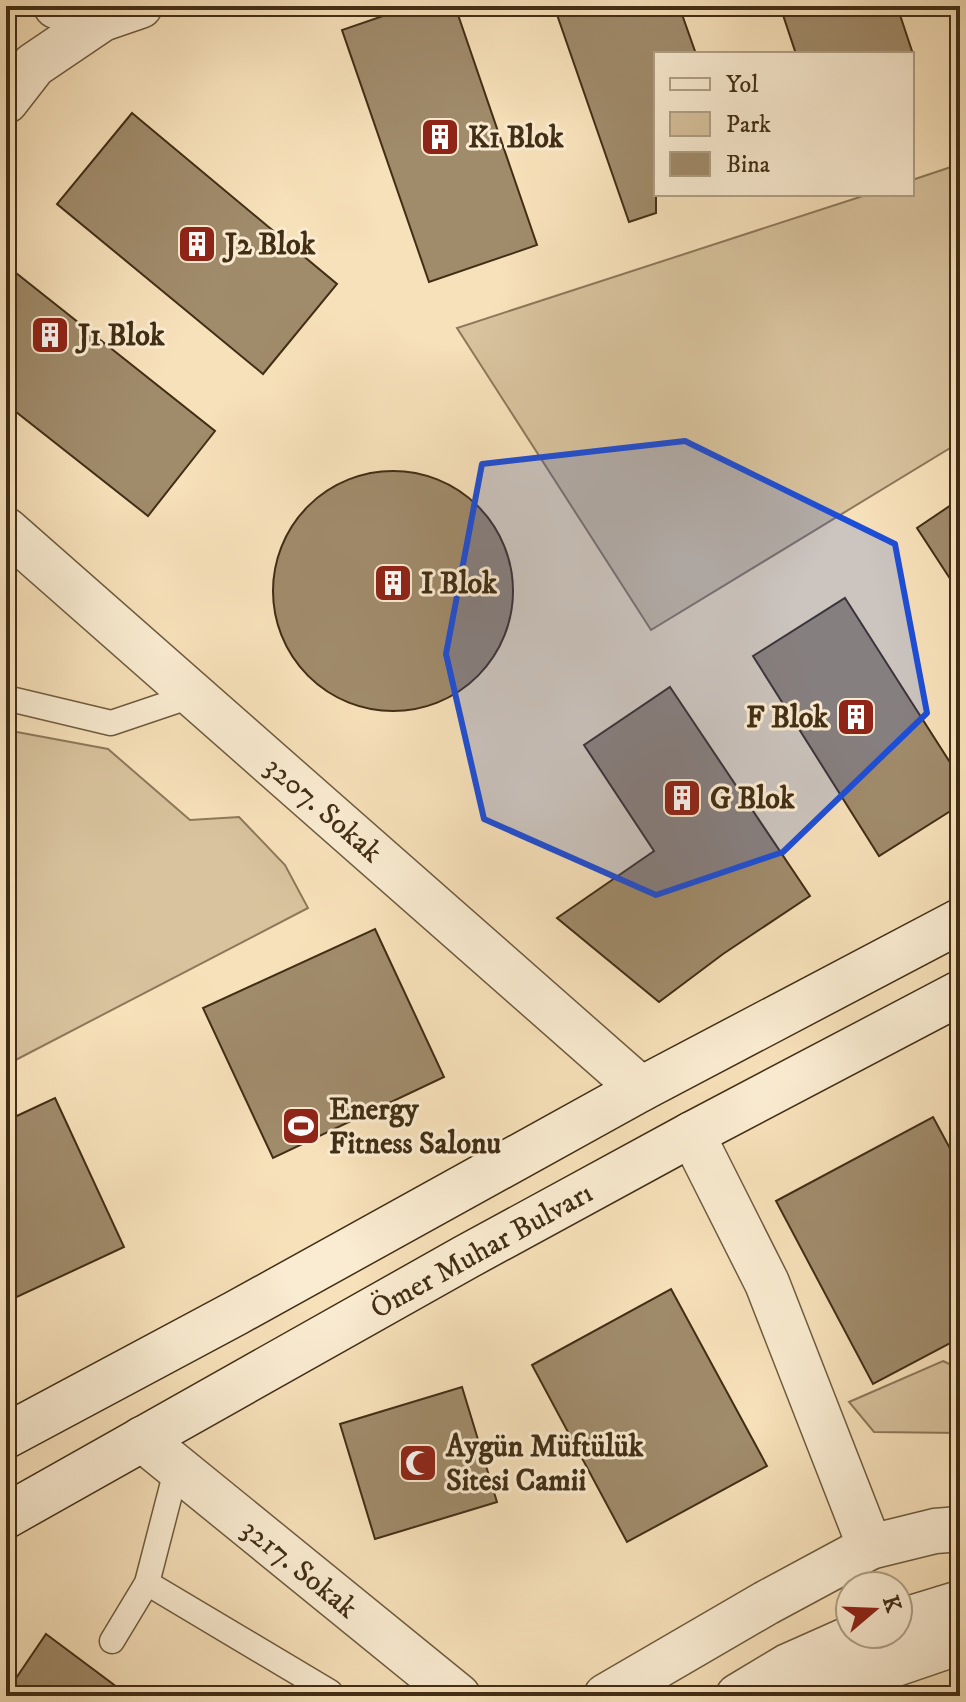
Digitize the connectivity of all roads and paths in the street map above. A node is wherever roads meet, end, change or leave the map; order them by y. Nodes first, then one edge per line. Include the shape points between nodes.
1 (56, 6) edge
2 (121, 12) edge
3 (6, 101) edge
4 (6, 530) edge
5 (194, 695) junction
6 (6, 698) edge
7 (960, 921) edge
8 (960, 993) edge
9 (641, 1089) junction
10 (692, 1134) junction
11 (6, 1436) edge
12 (142, 1439) junction
13 (177, 1467) junction
14 (6, 1516) edge
15 (960, 1529) edge
16 (870, 1547) junction
17 (147, 1583) junction
18 (960, 1603) edge
19 (914, 1617) edge
20 (112, 1641) dead end
21 (960, 1642) edge
22 (834, 1646) edge
23 (333, 1696) edge
24 (458, 1696) edge
25 (606, 1696) edge
26 (738, 1696) edge
27 (812, 1696) edge

1 - 2 street
2 - 3 street via 34,65
4 - 5 street, 3207. Sokak
5 - 6 lane via 111,723
5 - 9 street, 3207. Sokak
7 - 9 street, Ömer Muhar Bulvarı
8 - 10 street, Ömer Muhar Bulvarı
9 - 11 street, Ömer Muhar Bulvarı
10 - 12 street, Ömer Muhar Bulvarı
10 - 16 street via 767,1283
12 - 13 street, 3217. Sokak
12 - 14 street, Ömer Muhar Bulvarı
13 - 17 lane
13 - 24 street, 3217. Sokak
15 - 16 street
16 - 25 street
17 - 20 lane
17 - 23 lane
18 - 19 street
21 - 27 street
22 - 26 street

